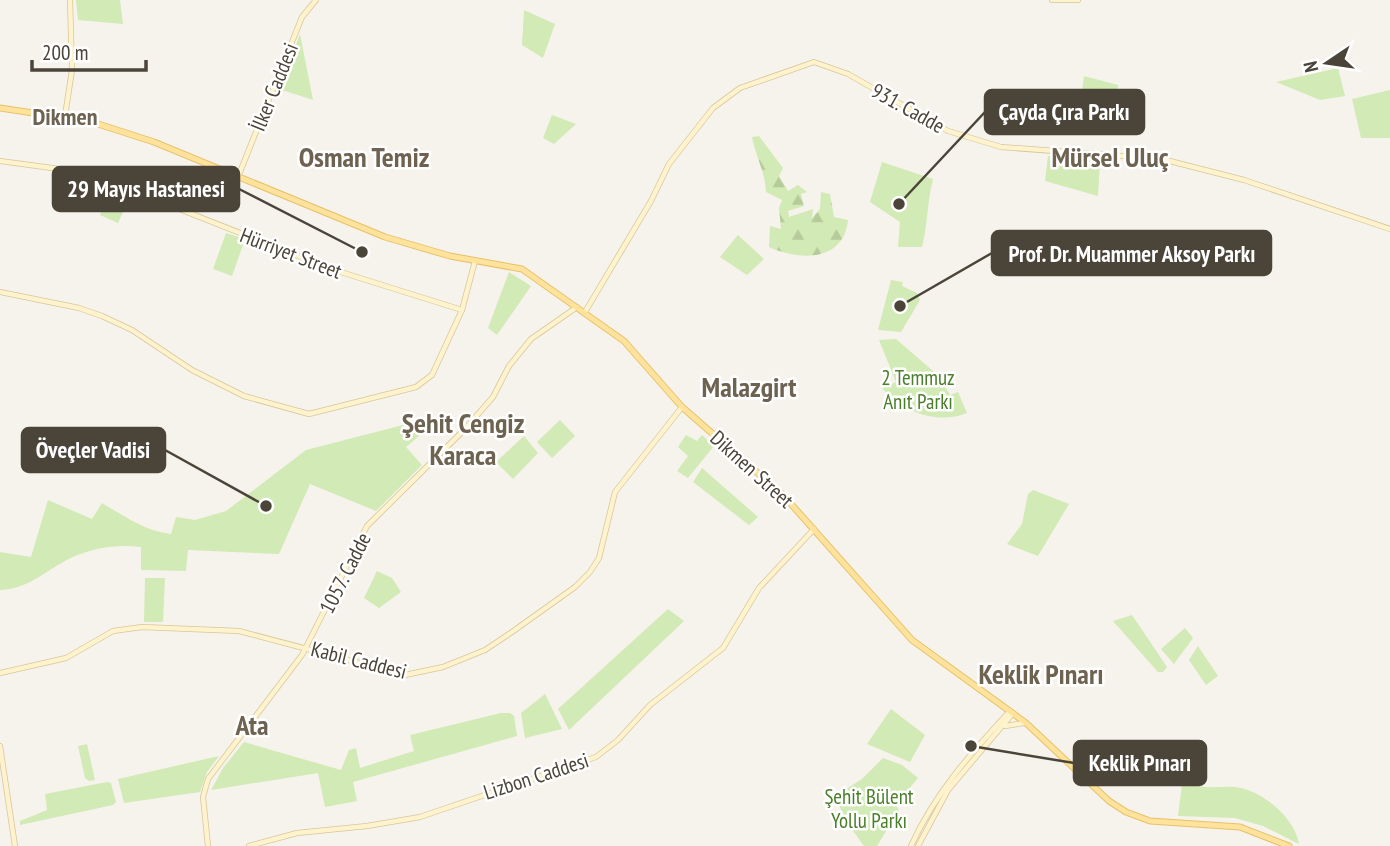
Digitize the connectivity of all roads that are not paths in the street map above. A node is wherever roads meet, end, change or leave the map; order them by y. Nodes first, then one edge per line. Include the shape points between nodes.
1 (70, 0) edge
2 (316, 0) edge
3 (1052, 0) edge
4 (1078, 0) edge
5 (0, 108) edge
6 (65, 116) junction
7 (0, 161) edge
8 (238, 177) junction
9 (1390, 229) edge
10 (475, 261) junction
11 (0, 292) edge
12 (577, 307) junction
13 (462, 310) junction
14 (585, 312) junction
15 (682, 407) junction
16 (814, 529) junction
17 (306, 648) junction
18 (0, 673) edge
19 (1012, 712) junction
20 (1026, 723) junction
21 (1001, 728) junction
22 (0, 746) edge
23 (967, 762) junction
24 (15, 846) edge
25 (208, 846) edge
26 (249, 846) edge
27 (911, 846) edge
28 (918, 846) edge
29 (1289, 846) edge

1 - 6 main road via 72,70
2 - 8 main road, İlker Caddesi via 302,17
3 - 4 main road
5 - 6 main road, Dikmen Street
6 - 8 main road, Dikmen Street via 132,134
7 - 13 main road, Hürriyet Street via 79,173 331,269
8 - 10 main road, Dikmen Street via 361,228
9 - 14 main road, 931. Cadde via 1244,180 1162,159 1001,147 948,131 848,74 814,62 740,88 713,107 669,164
10 - 12 main road, Dikmen Street via 517,267
10 - 13 main road
11 - 13 main road via 102,316 244,396 309,414 425,382 442,359
12 - 14 main road, Dikmen Street
12 - 17 main road, 1057. Cadde via 531,339 509,366 493,397 367,526
14 - 15 main road, Dikmen Street via 624,341
15 - 16 main road, Dikmen Street via 764,476
15 - 17 main road, Kabil Caddesi via 615,492 599,558 590,572 485,650 443,667 405,675
16 - 19 main road, Dikmen Street via 912,640
16 - 26 main road, Lizbon Caddesi via 759,588 723,648 649,705 596,757 420,817 296,833
17 - 18 main road, Kabil Caddesi via 239,631 126,628 102,635 66,658
17 - 25 main road, 1057. Cadde via 208,779 204,797
19 - 20 main road, Dikmen Street
19 - 21 main road
19 - 23 main road
20 - 21 main road
20 - 29 main road, Dikmen Street via 1126,813 1150,821 1248,828
21 - 23 main road
22 - 24 main road
23 - 27 main road via 926,813
23 - 28 main road via 935,809

